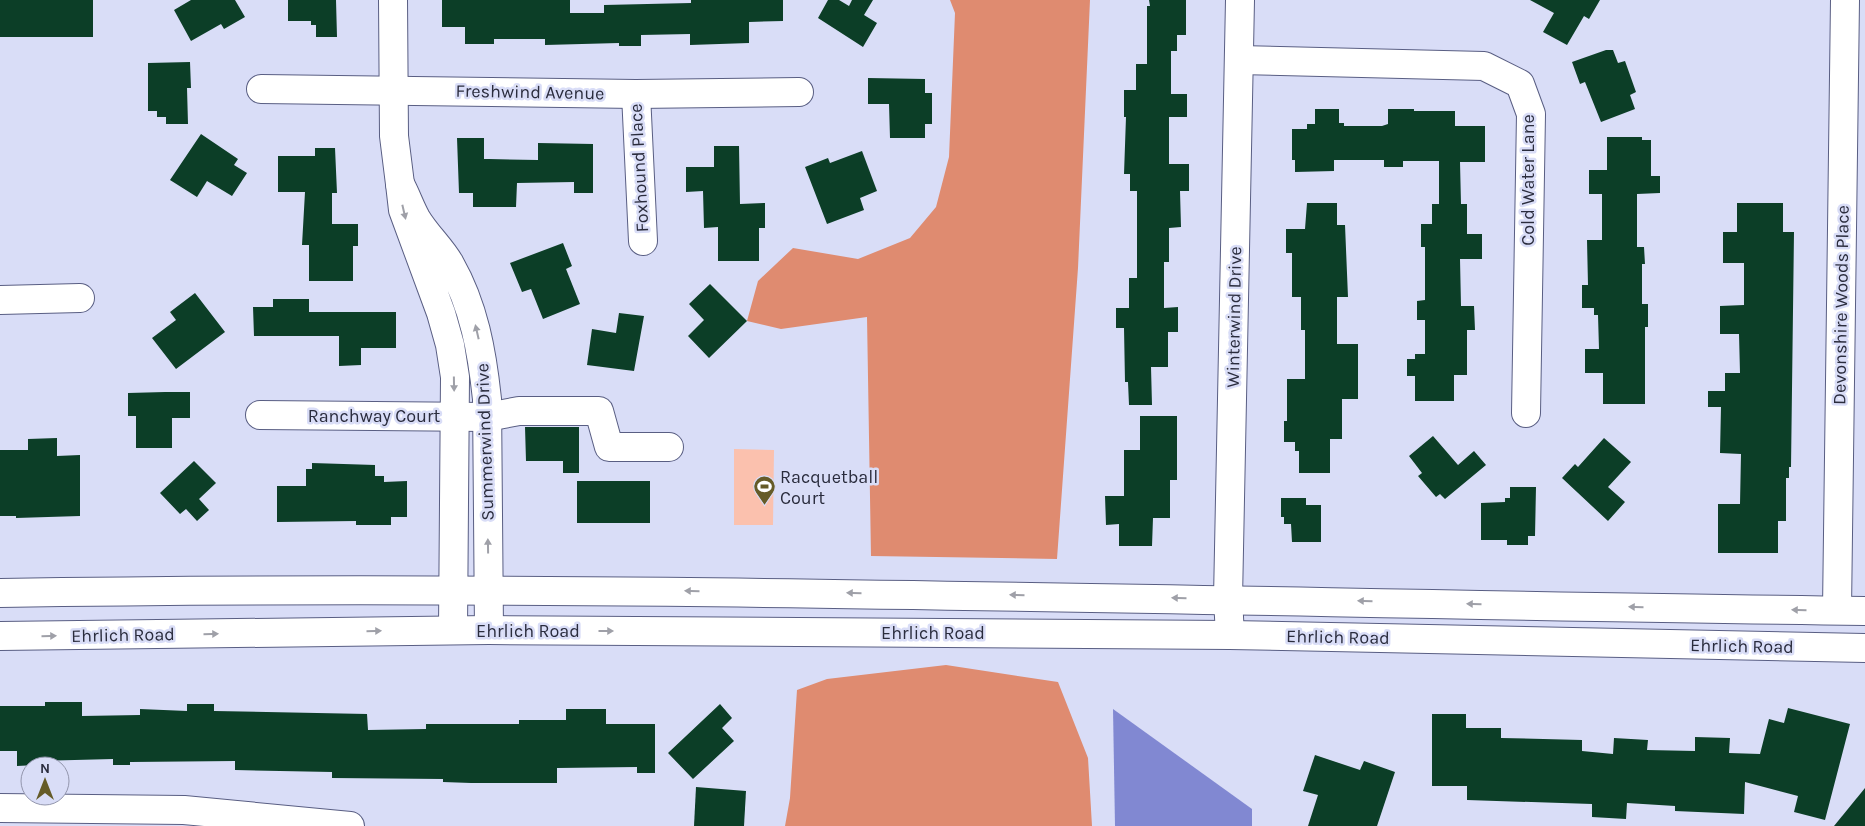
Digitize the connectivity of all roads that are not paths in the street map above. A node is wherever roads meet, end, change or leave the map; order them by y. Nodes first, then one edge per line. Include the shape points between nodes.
1 (392, 0) edge
2 (1240, 0) edge
3 (1845, 0) edge
4 (1239, 60) junction
5 (261, 89) dead end
6 (392, 90) junction
7 (799, 92) dead end
8 (636, 94) junction
9 (400, 184) junction
10 (643, 241) dead end
11 (80, 298) dead end
12 (0, 300) edge
13 (1526, 413) dead end
14 (260, 415) dead end
15 (454, 416) junction
16 (487, 417) junction
17 (669, 447) dead end
18 (453, 589) junction
19 (489, 589) junction
20 (0, 593) edge
21 (1228, 599) junction
22 (1837, 610) junction
23 (1865, 611) edge
24 (452, 630) junction
25 (489, 630) junction
26 (1230, 635) junction
27 (0, 636) edge
28 (1865, 648) edge
29 (0, 808) edge
30 (350, 826) edge

1 - 6 street, Summerwind Drive
2 - 4 street, Winterwind Drive
3 - 22 street, Devonshire Woods Place
4 - 13 street, Cold Water Lane via 1484,66 1520,84 1531,114
4 - 21 street, Winterwind Drive
5 - 6 street, Freshwind Avenue
6 - 8 street, Freshwind Avenue
6 - 9 street, Summerwind Drive
7 - 8 street, Freshwind Avenue
8 - 10 street, Foxhound Place
9 -> 15 street, Summerwind Drive via 403,210 450,345 455,378
16 -> 9 street, Summerwind Drive via 484,364 466,296 450,263 417,219
11 - 12 street
14 - 15 street, Ranchway Court
15 - 16 street, Ranchway Court
15 - 18 street, Summerwind Drive
16 - 17 street, Ranchway Court via 519,411 599,411 609,447
19 -> 16 street, Summerwind Drive
18 - 19 street, Ehrlich Road
18 - 20 street, Ehrlich Road
18 - 24 street, Summerwind Drive
21 -> 19 street, Ehrlich Road
19 - 25 street, Summerwind Drive
22 -> 21 street, Ehrlich Road
21 - 26 street, Winterwind Drive
22 - 23 street, Ehrlich Road
24 - 25 street, Ehrlich Road
27 -> 24 street, Ehrlich Road
25 -> 26 street, Ehrlich Road
26 - 28 street, Ehrlich Road
29 - 30 street via 184,810

